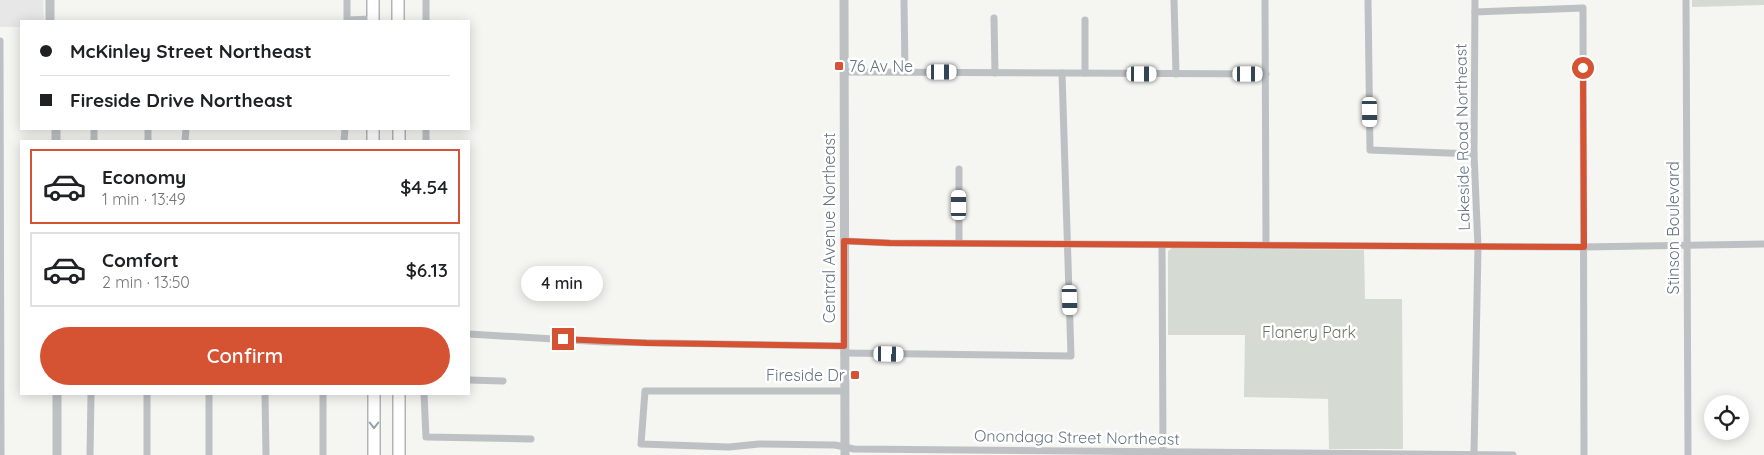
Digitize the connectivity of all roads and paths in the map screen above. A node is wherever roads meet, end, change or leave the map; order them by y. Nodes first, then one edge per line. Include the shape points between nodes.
1 (50, 0) edge
2 (347, 0) edge
3 (373, 0) edge
4 (398, 0) edge
5 (426, 0) edge
6 (844, 0) edge
7 (904, 0) edge
8 (1174, 0) edge
9 (1265, 0) edge
10 (1368, 0) edge
11 (1475, 0) edge
12 (1686, 0) edge
13 (1475, 12) junction
14 (994, 18) dead end
15 (50, 20) edge
16 (373, 20) edge
17 (398, 20) edge
18 (426, 20) edge
19 (1085, 20) dead end
20 (0, 41) edge
21 (844, 72) junction
22 (906, 72) junction
23 (996, 73) junction
24 (1062, 73) junction
25 (1085, 73) junction
26 (1176, 74) junction
27 (1266, 74) junction
28 (1474, 154) junction
29 (959, 169) dead end
30 (0, 232) edge
31 (844, 241) junction
32 (959, 243) junction
33 (1068, 244) junction
34 (1764, 244) edge
35 (1162, 245) junction
36 (1266, 246) junction
37 (1687, 246) junction
38 (1478, 247) junction
39 (1584, 247) junction
40 (470, 334) edge
41 (844, 349) junction
42 (470, 380) edge
43 (503, 381) dead end
44 (844, 391) junction
45 (57, 395) edge
46 (91, 395) edge
47 (147, 395) edge
48 (208, 395) edge
49 (265, 395) edge
50 (323, 395) edge
51 (374, 395) edge
52 (399, 395) edge
53 (424, 395) edge
54 (531, 439) dead end
55 (845, 451) edge
56 (1163, 451) junction
57 (1060, 453) edge
58 (1389, 454) edge
59 (1474, 454) edge
60 (0, 455) edge
61 (57, 455) edge
62 (90, 455) edge
63 (147, 455) edge
64 (209, 455) edge
65 (266, 455) edge
66 (323, 455) edge
67 (374, 455) edge
68 (399, 455) edge
69 (1513, 455) edge
70 (1584, 455) edge
71 (1688, 455) edge

1 - 15 street
2 - 16 street via 347,20
3 - 16 highway
4 - 17 highway
5 - 18 street
6 - 21 street, Central Avenue Northeast
7 - 22 street
8 - 26 street
9 - 27 street
10 - 28 street via 1370,150
11 - 13 street, Lakeside Road Northeast
12 - 37 street, Stinson Boulevard
13 - 28 street, Lakeside Road Northeast
13 - 39 street via 1583,8
14 - 23 street
19 - 25 street
20 - 30 street
21 - 22 street
21 - 31 street, Central Avenue Northeast
22 - 23 street
23 - 24 street
24 - 25 street
24 - 33 street
25 - 26 street
26 - 27 street
27 - 36 street
28 - 38 street, Lakeside Road Northeast
29 - 32 street
30 - 60 street
31 - 32 street
31 - 41 street, Central Avenue Northeast
32 - 33 street
33 - 35 street
33 - 41 street via 1072,356
34 - 37 street
35 - 36 street
35 - 56 street
36 - 38 street
37 - 39 street
37 - 71 street, Stinson Boulevard
38 - 39 street
38 - 59 street, Lakeside Road Northeast
39 - 70 street
40 - 41 street via 604,342
41 - 44 street, Central Avenue Northeast
42 - 43 street
44 - 55 street, Central Avenue Northeast
44 - 55 street, Onondaga Street Northeast via 645,391 641,444 729,447 834,445
45 - 61 street
46 - 62 street
47 - 63 street
48 - 64 street
49 - 65 street
50 - 66 street
51 -> 67 highway
52 - 68 highway
53 - 54 street via 426,437
55 - 57 street, Onondaga Street Northeast
56 - 57 street, Onondaga Street Northeast
56 - 58 street, Onondaga Street Northeast
58 - 59 street, Onondaga Street Northeast
59 - 69 street, Onondaga Street Northeast

